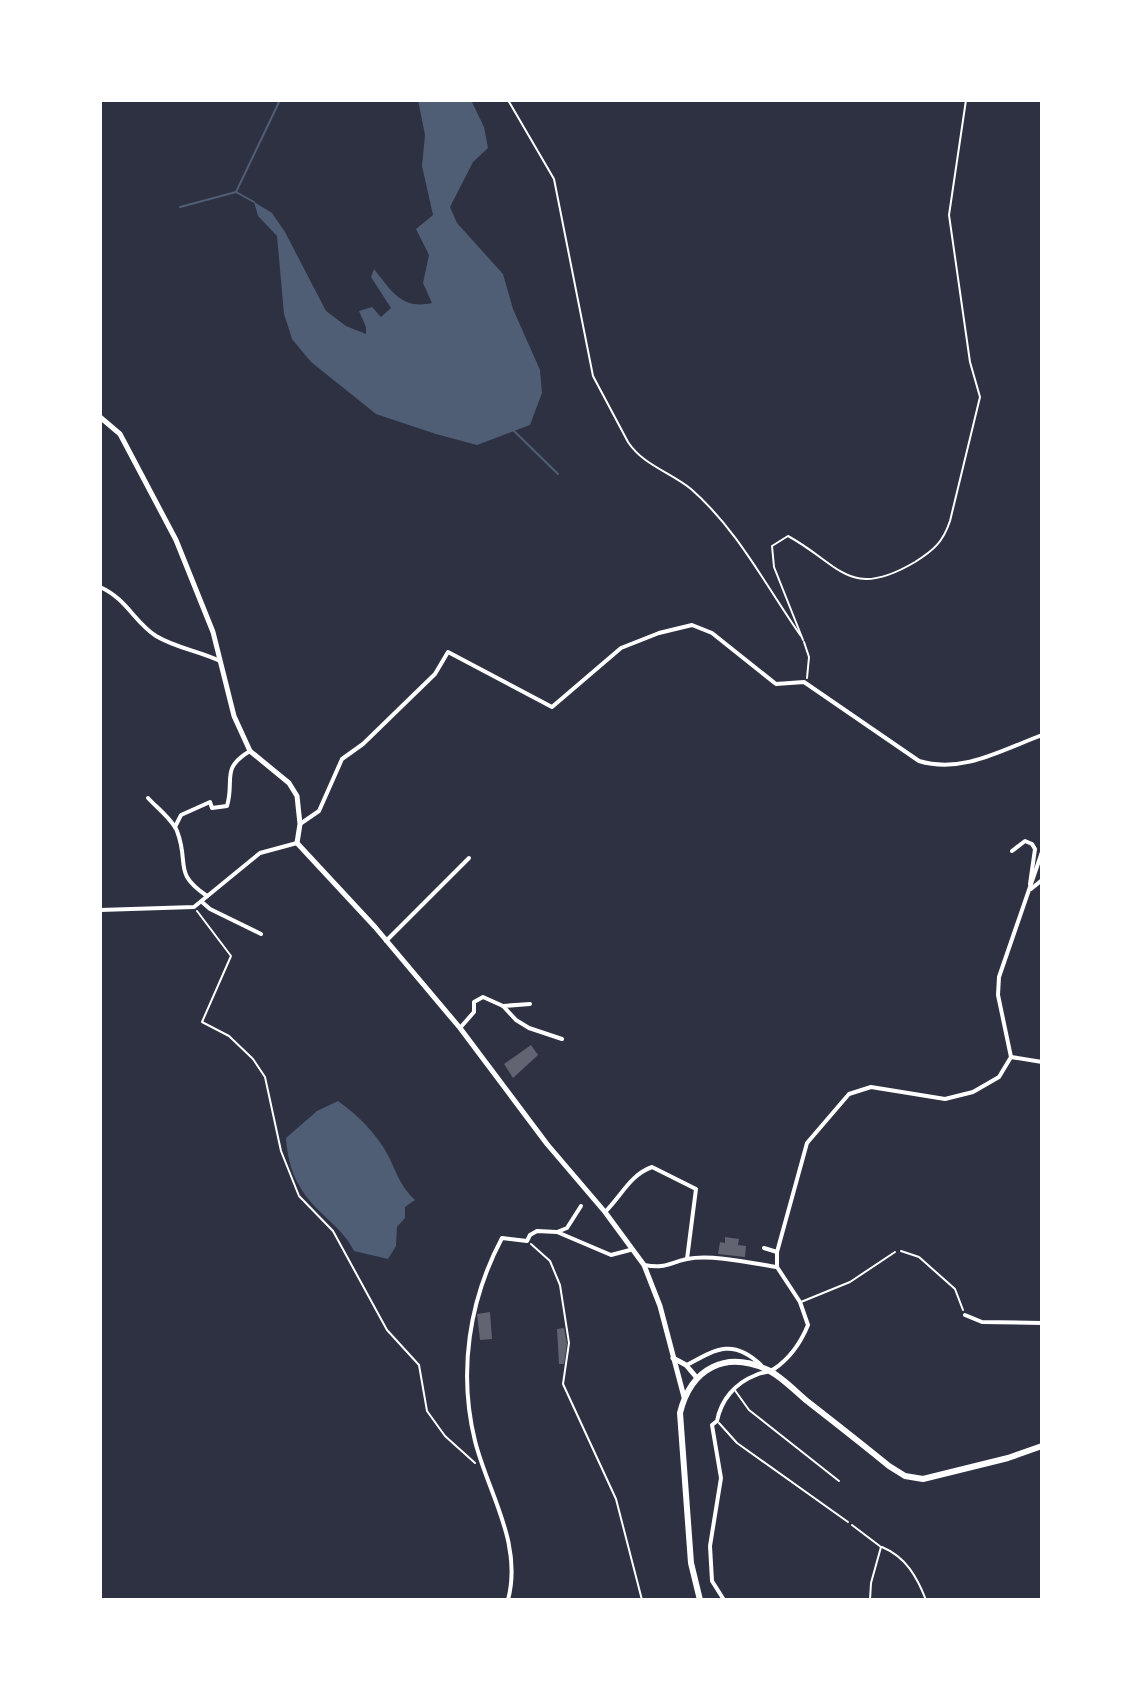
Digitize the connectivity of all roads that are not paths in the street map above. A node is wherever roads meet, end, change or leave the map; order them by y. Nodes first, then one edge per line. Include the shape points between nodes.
1 (100, 417) edge
2 (100, 587) edge
3 (220, 661) junction
4 (1042, 735) edge
5 (250, 751) junction
6 (148, 798) dead end
7 (300, 824) junction
8 (175, 827) junction
9 (297, 843) junction
10 (1012, 851) dead end
11 (1042, 852) edge
12 (469, 858) dead end
13 (1042, 880) edge
14 (1029, 890) junction
15 (207, 896) junction
16 (202, 902) junction
17 (100, 910) edge
18 (261, 934) dead end
19 (386, 941) junction
20 (530, 1004) dead end
21 (503, 1006) junction
22 (460, 1028) junction
23 (562, 1039) dead end
24 (1011, 1057) junction
25 (1042, 1062) edge
26 (581, 1206) dead end
27 (605, 1212) junction
28 (557, 1232) junction
29 (764, 1248) dead end
30 (630, 1250) junction
31 (777, 1252) junction
32 (895, 1252) road end
33 (687, 1259) junction
34 (644, 1265) junction
35 (777, 1267) junction
36 (800, 1302) junction
37 (965, 1315) road end
38 (1042, 1323) edge
39 (672, 1358) junction
40 (686, 1365) junction
41 (768, 1370) junction
42 (697, 1378) junction
43 (734, 1388) junction
44 (684, 1397) junction
45 (717, 1421) junction
46 (1042, 1447) edge
47 (839, 1481) dead end
48 (848, 1522) road end
49 (508, 1600) edge
50 (700, 1600) edge
51 (724, 1600) edge

1 - 3 street via 120,434 176,540
2 - 3 street via 126,603 155,635
3 - 5 street via 234,716
4 - 7 street via 952,766 919,761 804,682 776,684 712,633 692,625 621,648 552,707 448,652 435,674 342,759 319,811
5 - 7 street via 289,783 297,796
5 - 8 street via 231,766 227,806 212,808 210,802 181,815
6 - 8 street
7 - 9 street
8 - 15 street via 189,883
9 - 15 street via 260,853
9 - 19 street
10 - 14 street via 1025,841 1035,849
11 - 14 street
12 - 19 street
13 - 14 street
14 - 24 street via 999,977
15 - 16 street
16 - 17 street via 194,907
16 - 18 street
19 - 22 street
20 - 21 street
21 - 22 street via 480,998
21 - 23 street via 529,1028
22 - 27 street
24 - 25 street
24 - 31 street via 999,1077 973,1092 945,1099 871,1087 849,1094 807,1143
26 - 28 street via 567,1228
27 - 30 street
27 - 33 street via 632,1178 652,1167 696,1189
28 - 30 street via 611,1255
28 - 49 street via 537,1231 527,1241 502,1238 472,1317 466,1378 475,1441 502,1515 512,1564
29 - 31 street
30 - 34 street
31 - 35 street
32 - 36 lane via 850,1282
33 - 34 street
33 - 35 street
34 - 39 street
35 - 36 street
36 - 41 street via 808,1325 805,1332 794,1350
37 - 38 street via 982,1322
39 - 40 street
39 - 44 street
40 - 41 street via 726,1348 751,1356
40 - 42 street
41 - 42 main road via 732,1361
41 - 43 street
41 - 46 main road via 905,1476 923,1479
42 - 44 main road
43 - 45 street via 720,1406
43 - 47 lane via 749,1410
44 - 50 main road via 680,1429 691,1563
45 - 48 lane via 737,1443
45 - 51 street via 712,1425 721,1478 710,1546 712,1581

